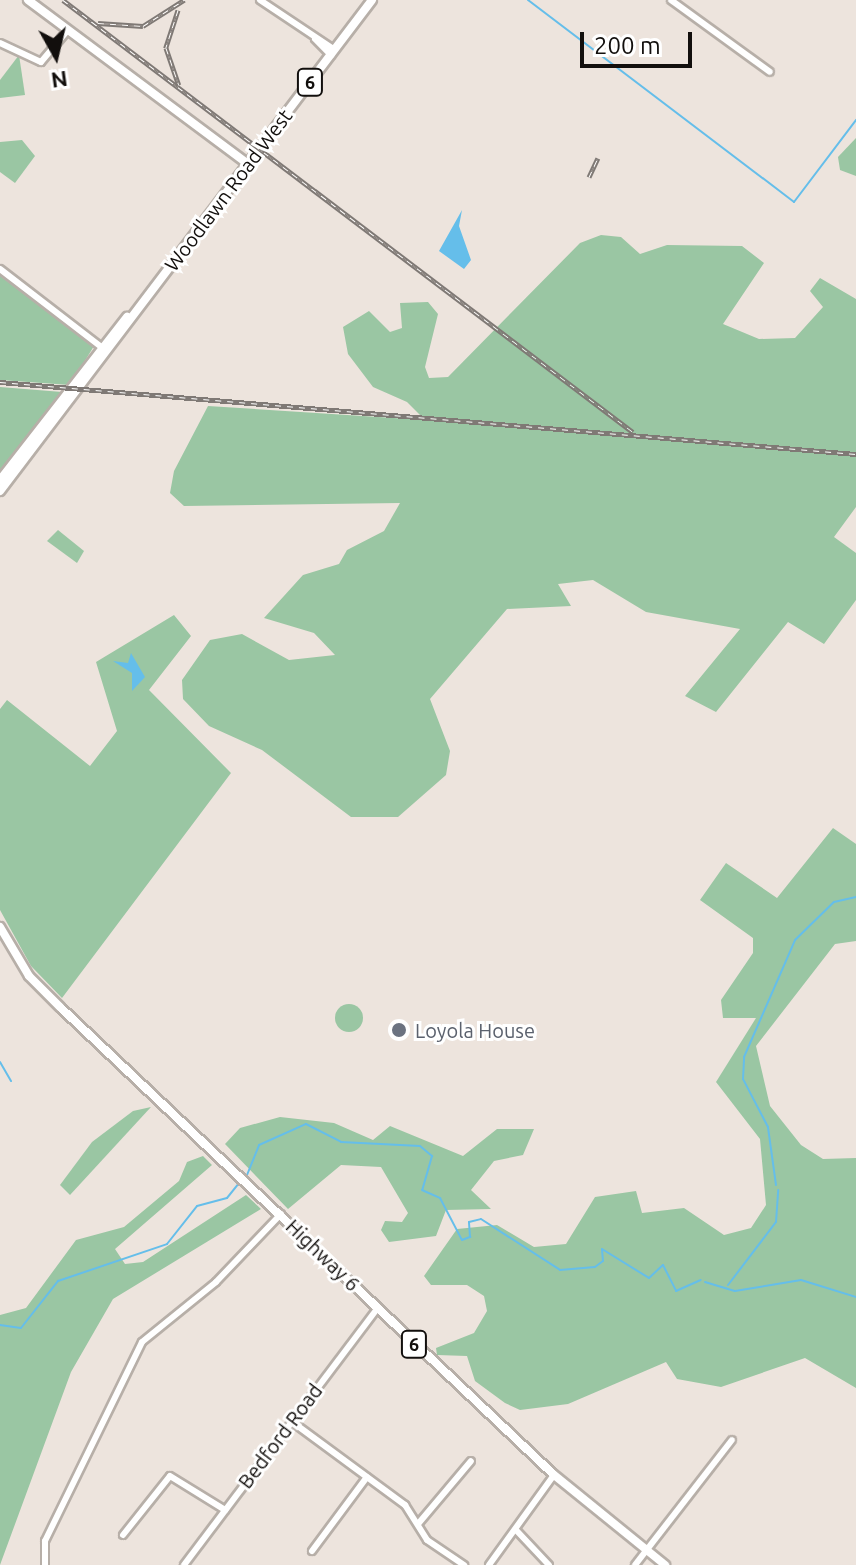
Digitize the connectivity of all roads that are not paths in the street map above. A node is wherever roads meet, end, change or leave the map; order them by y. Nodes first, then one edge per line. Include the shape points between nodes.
1 (28, 0) edge
2 (260, 0) edge
3 (372, 0) edge
4 (671, 0) edge
5 (68, 30) junction
6 (0, 43) edge
7 (333, 52) junction
8 (770, 72) dead end
9 (248, 164) junction
10 (0, 269) edge
11 (104, 349) junction
12 (0, 480) edge
13 (0, 491) edge
14 (0, 927) edge
15 (281, 1214) junction
16 (378, 1308) junction
17 (291, 1421) junction
18 (732, 1440) dead end
19 (471, 1461) dead end
20 (554, 1475) junction
21 (367, 1477) junction
22 (225, 1510) junction
23 (418, 1524) junction
24 (516, 1530) junction
25 (123, 1535) dead end
26 (312, 1551) dead end
27 (646, 1551) junction
28 (45, 1565) edge
29 (184, 1565) edge
30 (464, 1565) edge
31 (489, 1565) edge
32 (549, 1565) edge
33 (635, 1565) edge
34 (665, 1565) edge

1 - 5 main road
2 - 7 street
3 - 7 main road, Woodlawn Road West / 6
4 - 8 street
5 - 6 street via 41,62
5 - 9 main road
7 - 9 main road, Woodlawn Road West / 6
9 - 11 main road, Woodlawn Road West / 6
10 - 11 street
11 - 12 main road, Woodlawn Road West / 6
11 - 13 main road, Woodlawn Road West / 6
14 - 15 main road, Highway 6 / 6 via 29,976
15 - 16 main road, Highway 6 / 6
15 - 28 street via 216,1282 142,1342 45,1541
16 - 17 street, Bedford Road
16 - 20 main road, Highway 6 / 6
17 - 21 street
17 - 22 street, Bedford Road
18 - 27 street
19 - 23 street
20 - 24 street
20 - 27 main road, Highway 6 / 6
21 - 23 street
21 - 26 street
22 - 25 street via 170,1476
22 - 29 street, Bedford Road
23 - 30 street via 427,1540
24 - 31 street
24 - 32 street
27 - 33 street
27 - 34 main road, Highway 6 / 6

